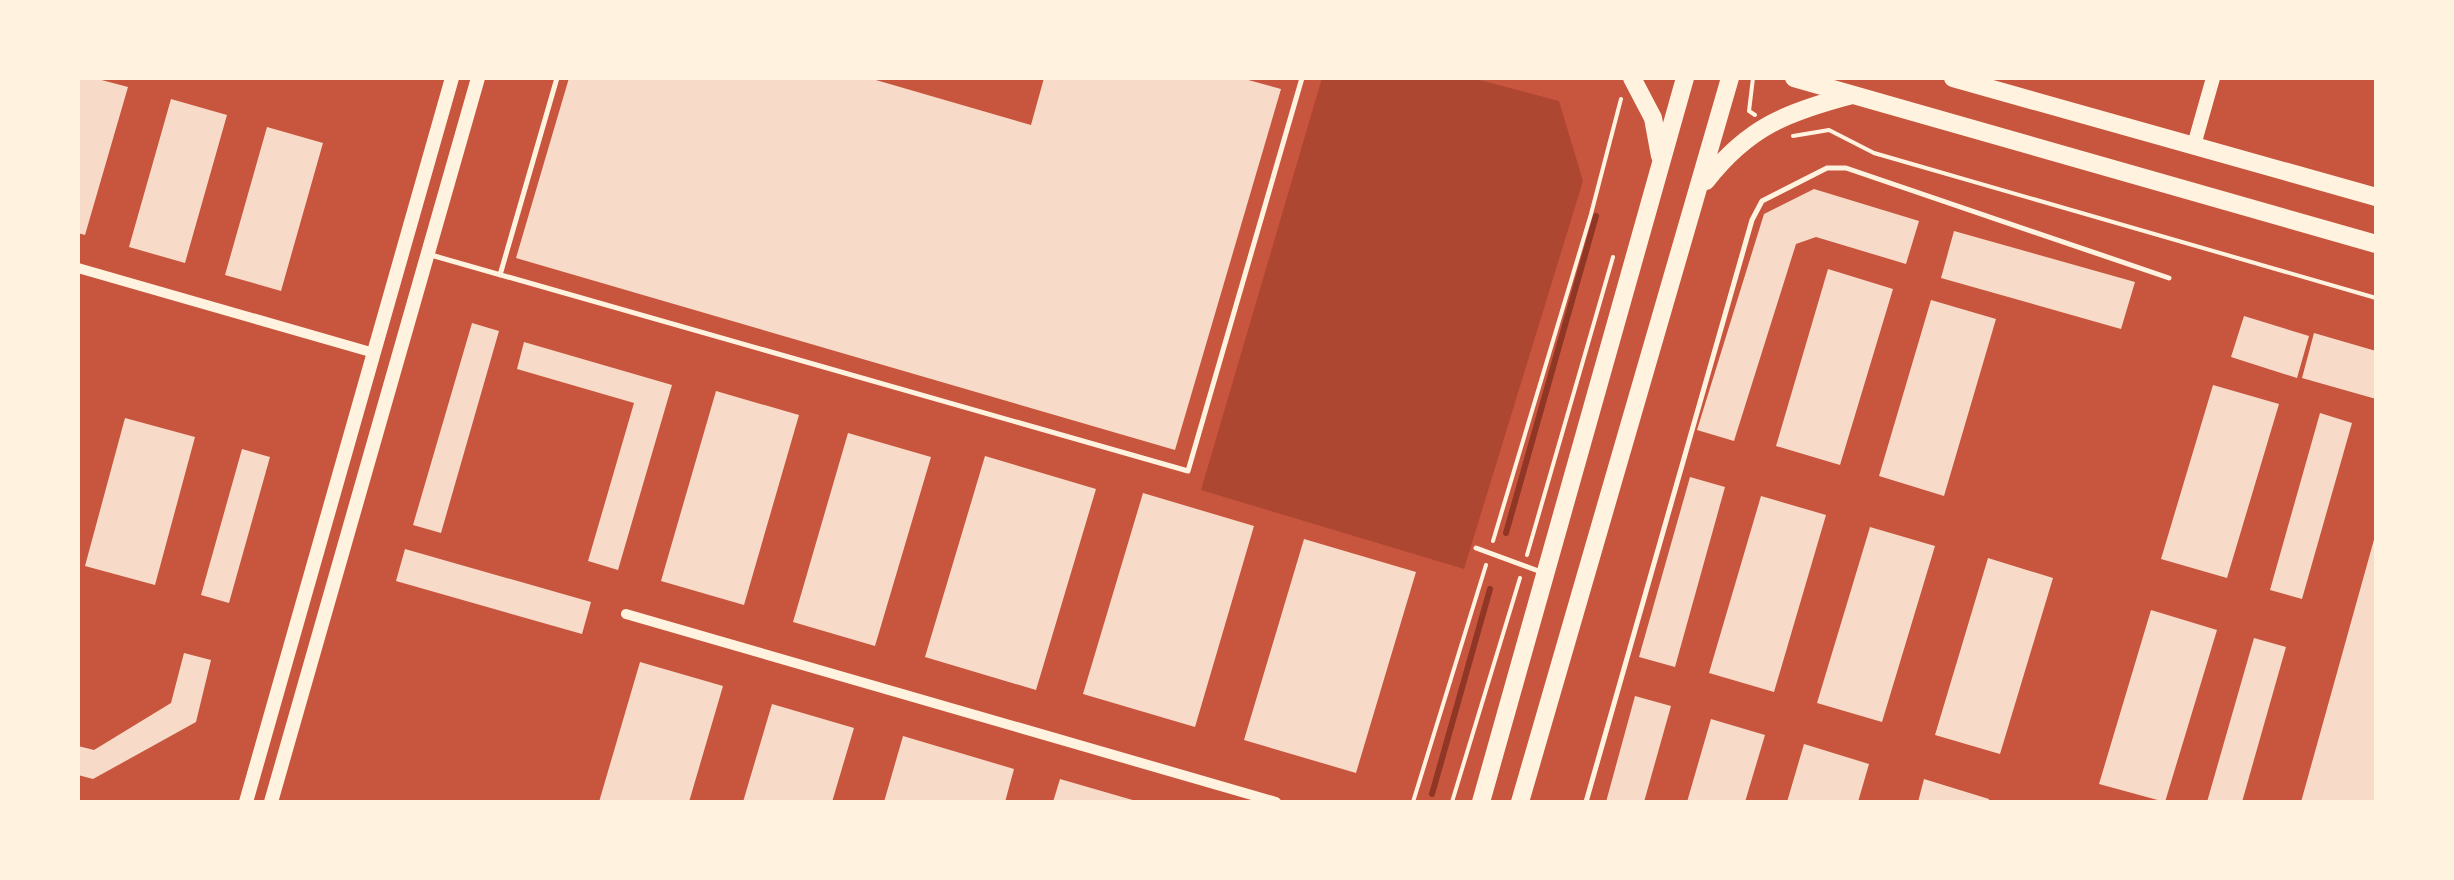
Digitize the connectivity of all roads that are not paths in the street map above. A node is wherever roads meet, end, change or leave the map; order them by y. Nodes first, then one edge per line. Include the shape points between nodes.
1 (452, 78) edge
2 (478, 78) edge
3 (557, 78) edge
4 (1302, 78) edge
5 (1684, 78) edge
6 (1730, 78) edge
7 (1794, 78) edge
8 (1953, 78) edge
9 (2213, 78) edge
10 (1636, 84) edge
11 (1854, 94) junction
12 (2194, 146) junction
13 (1661, 169) junction
14 (1700, 189) junction
15 (2376, 197) edge
16 (2376, 244) edge
17 (428, 254) junction
18 (78, 268) edge
19 (500, 274) junction
20 (2169, 278) dead end
21 (374, 353) junction
22 (1476, 548) dead end
23 (1546, 574) junction
24 (626, 614) dead end
25 (246, 802) edge
26 (270, 802) edge
27 (1276, 802) edge
28 (1481, 802) edge
29 (1520, 802) edge
30 (1586, 802) edge

1 - 21 street
2 - 17 street
3 - 19 lane
4 - 19 lane via 1188,471
5 - 13 main road
6 - 14 main road
7 - 11 main road
8 - 12 main road
9 - 12 street
10 - 13 main road via 1652,118
11 - 14 main road via 1764,125
11 - 16 main road
12 - 15 main road
13 - 23 main road
14 - 29 main road
17 - 19 lane
17 - 26 street
18 - 21 street
20 - 30 lane via 1846,168 1826,168 1762,200
21 - 25 street
22 - 23 lane
23 - 28 main road
24 - 27 street

